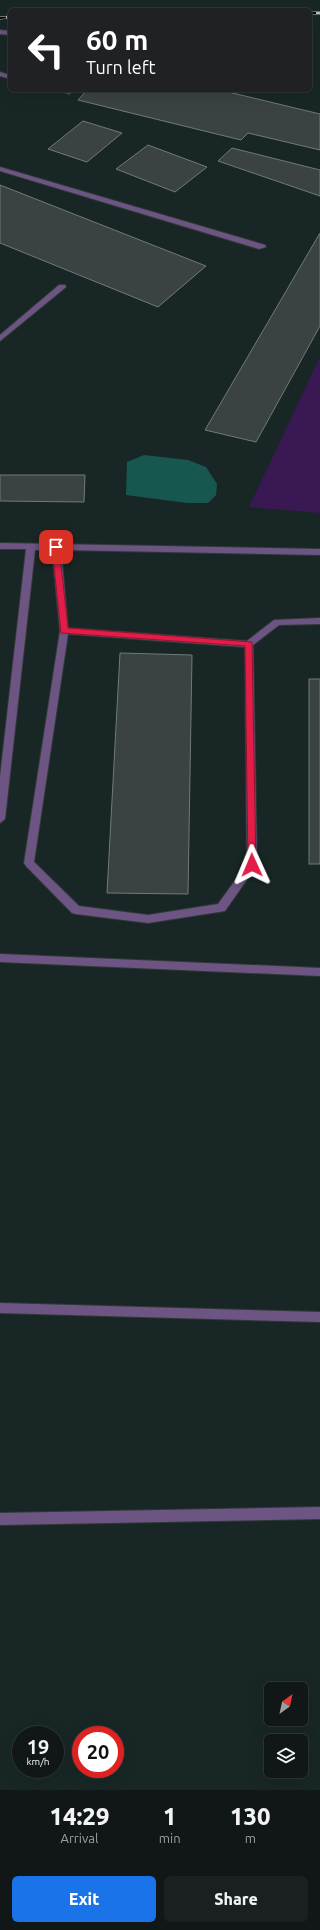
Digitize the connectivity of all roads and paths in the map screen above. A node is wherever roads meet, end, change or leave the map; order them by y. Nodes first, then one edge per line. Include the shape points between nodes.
1 (0, 169) edge
2 (262, 247) dead end
3 (62, 287) dead end
4 (0, 338) edge
5 (0, 546) edge
6 (31, 546) junction
7 (56, 547) junction
8 (320, 552) edge
9 (320, 621) edge
10 (64, 631) junction
11 (249, 644) junction
12 (0, 819) edge
13 (0, 958) edge
14 (320, 972) edge
15 (0, 1308) edge
16 (320, 1317) edge
17 (320, 1513) edge
18 (0, 1520) edge

1 - 2 lane
3 - 4 lane
5 - 6 lane
6 - 7 lane
6 - 12 lane
7 - 8 lane
7 - 10 lane
9 - 11 lane via 277,622
10 - 11 lane
10 - 11 lane via 29,863 76,910 148,919 221,908 252,865
13 - 14 lane
15 - 16 lane
17 - 18 lane

